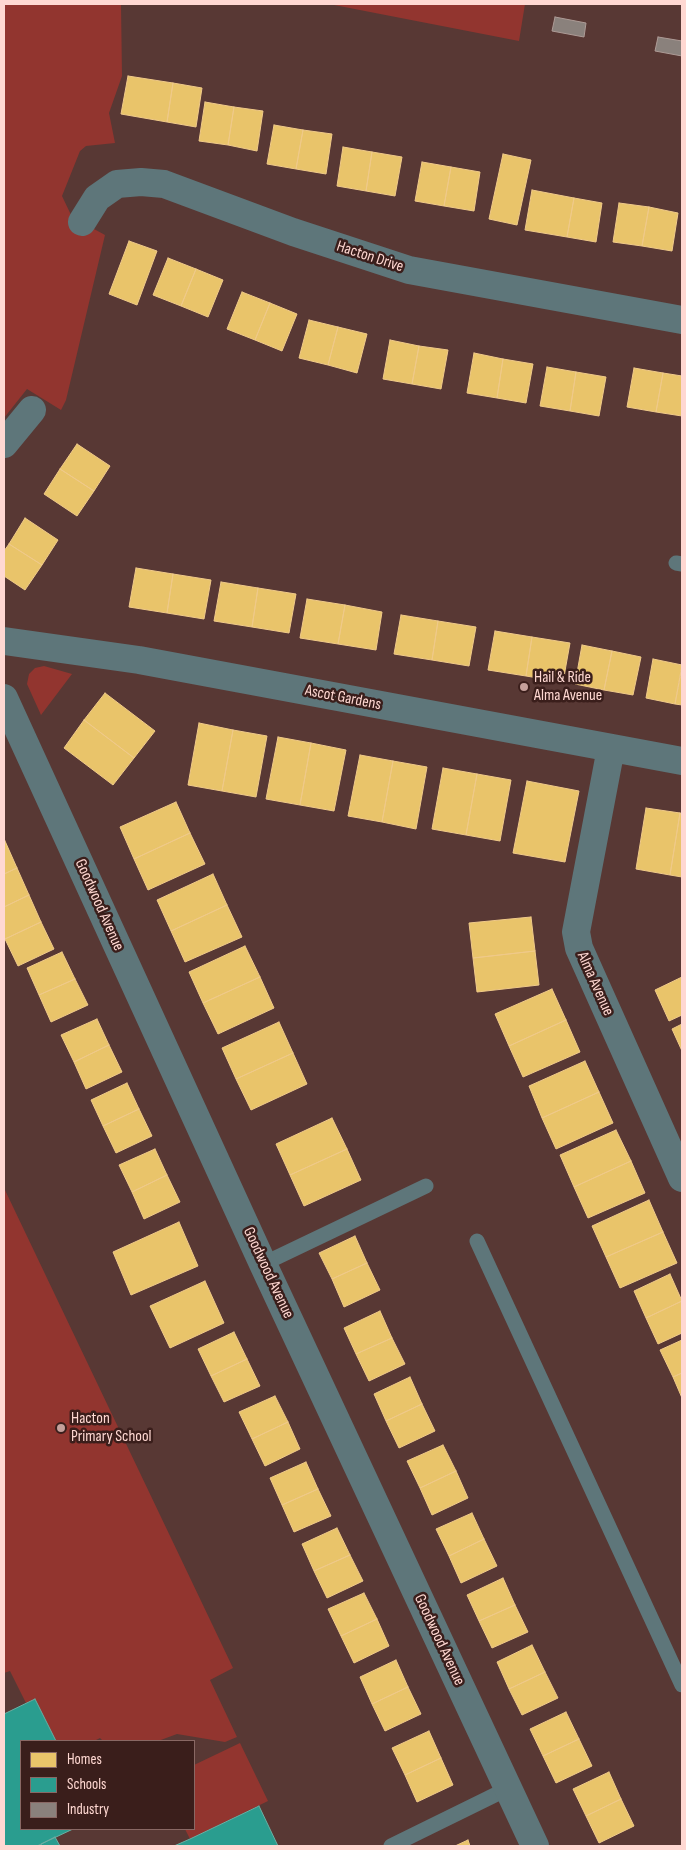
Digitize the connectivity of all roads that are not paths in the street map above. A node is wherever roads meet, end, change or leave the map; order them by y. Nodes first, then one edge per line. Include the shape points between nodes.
1 (82, 222) dead end
2 (682, 320) edge
3 (32, 410) dead end
4 (4, 444) edge
5 (4, 640) edge
6 (4, 698) edge
7 (610, 748) junction
8 (682, 761) edge
9 (682, 1178) edge
10 (426, 1186) dead end
11 (477, 1241) dead end
12 (263, 1264) junction
13 (682, 1685) edge
14 (508, 1788) junction
15 (391, 1846) edge
16 (535, 1846) edge

1 - 2 street, Hacton Drive via 97,198 118,184 164,184 293,232 409,270
3 - 4 street
5 - 7 street, Ascot Gardens via 140,660
6 - 12 street, Goodwood Avenue
7 - 8 street, Ascot Gardens
7 - 9 street, Alma Avenue via 576,932 579,948
10 - 12 lane
11 - 13 lane
12 - 14 street, Goodwood Avenue
14 - 15 lane
14 - 16 street, Goodwood Avenue

